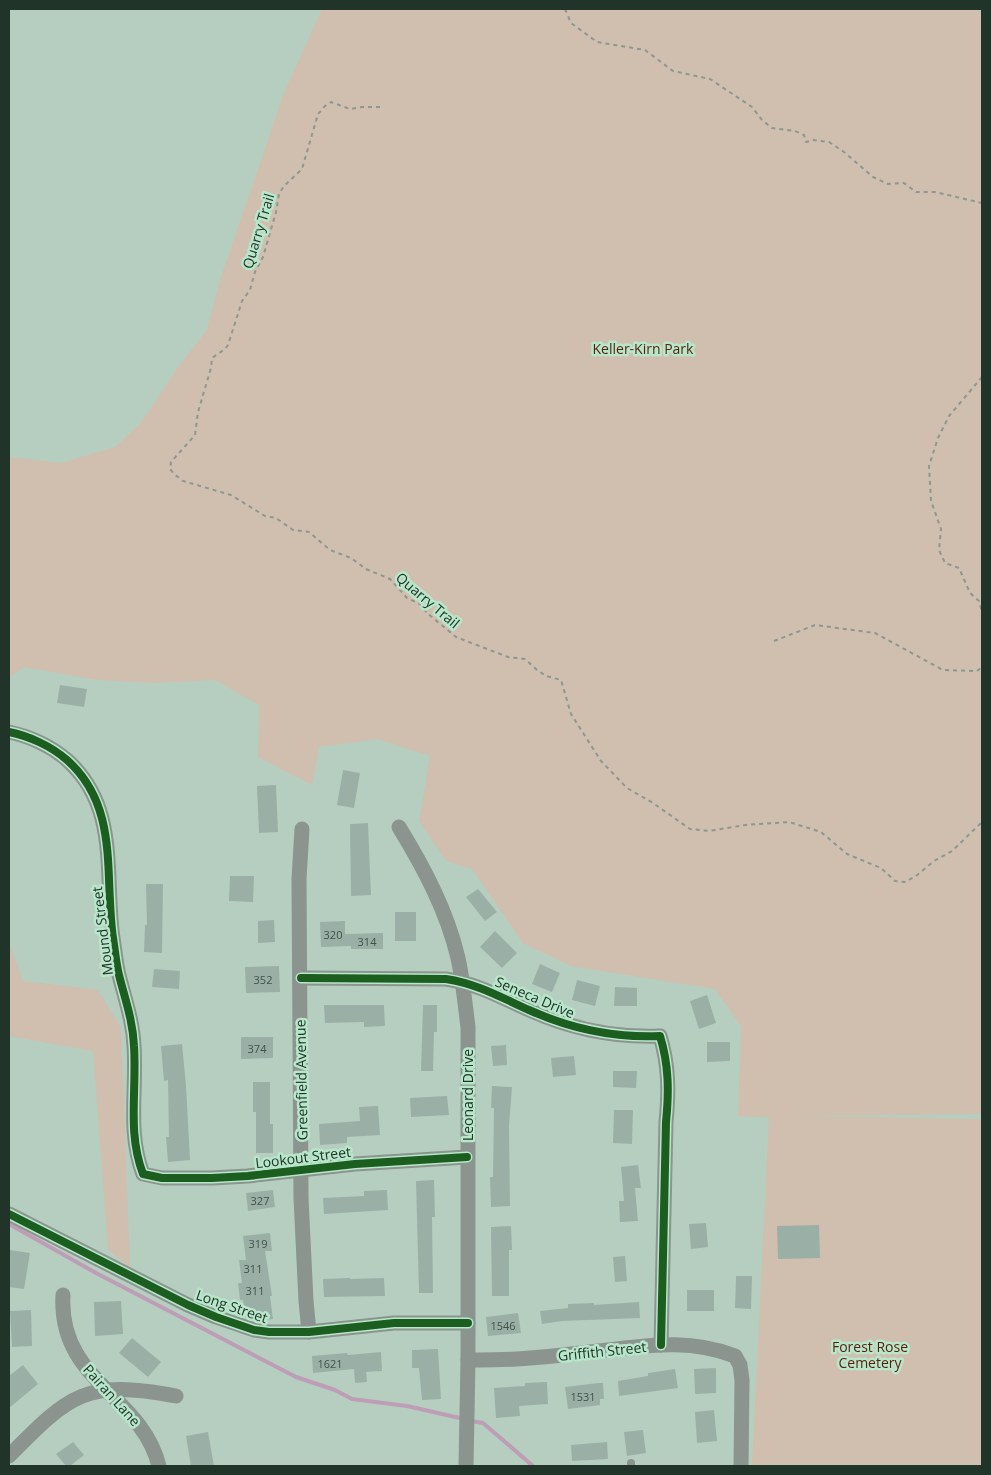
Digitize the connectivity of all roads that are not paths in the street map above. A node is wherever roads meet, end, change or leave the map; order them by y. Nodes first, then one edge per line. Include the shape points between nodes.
1 (9, 732) edge
2 (399, 827) dead end
3 (302, 829) dead end
4 (301, 978) junction
5 (462, 981) junction
6 (467, 1157) junction
7 (302, 1170) junction
8 (143, 1174) joint
9 (9, 1214) edge
10 (63, 1294) dead end
11 (468, 1323) junction
12 (309, 1332) junction
13 (661, 1345) junction
14 (468, 1360) junction
15 (106, 1390) junction
16 (176, 1396) dead end
17 (9, 1456) edge
18 (159, 1466) edge
19 (466, 1466) edge
20 (741, 1466) edge

1 - 8 street, Mound Street via 50,747 72,764 88,783 102,816 111,923 132,1028 136,1081 134,1145
2 - 5 street, Leonard Drive via 441,906
3 - 4 street, Greenfield Avenue via 299,879
4 - 5 street, Seneca Drive
4 - 7 street, Greenfield Avenue
5 - 6 street, Leonard Drive via 468,1027
5 - 13 street, Seneca Drive via 575,1027 609,1035 660,1036 668,1088
6 - 7 street, Lookout Street
6 - 11 street, Leonard Drive
7 - 8 street, Lookout Street via 212,1178 162,1178
7 - 12 street, Greenfield Avenue
9 - 12 street, Long Street via 216,1317 254,1330
10 - 15 street, Pairan Lane via 63,1322 69,1340 86,1369
11 - 12 street, Long Street via 394,1324
11 - 14 street, Leonard Drive
13 - 14 street, Griffith Street via 518,1360
13 - 20 street, Griffith Street via 703,1346 735,1356 740,1364 742,1380
14 - 19 street, Leonard Drive
15 - 16 street via 130,1389
15 - 17 street via 68,1402
15 - 18 street, Pairan Lane via 152,1443

